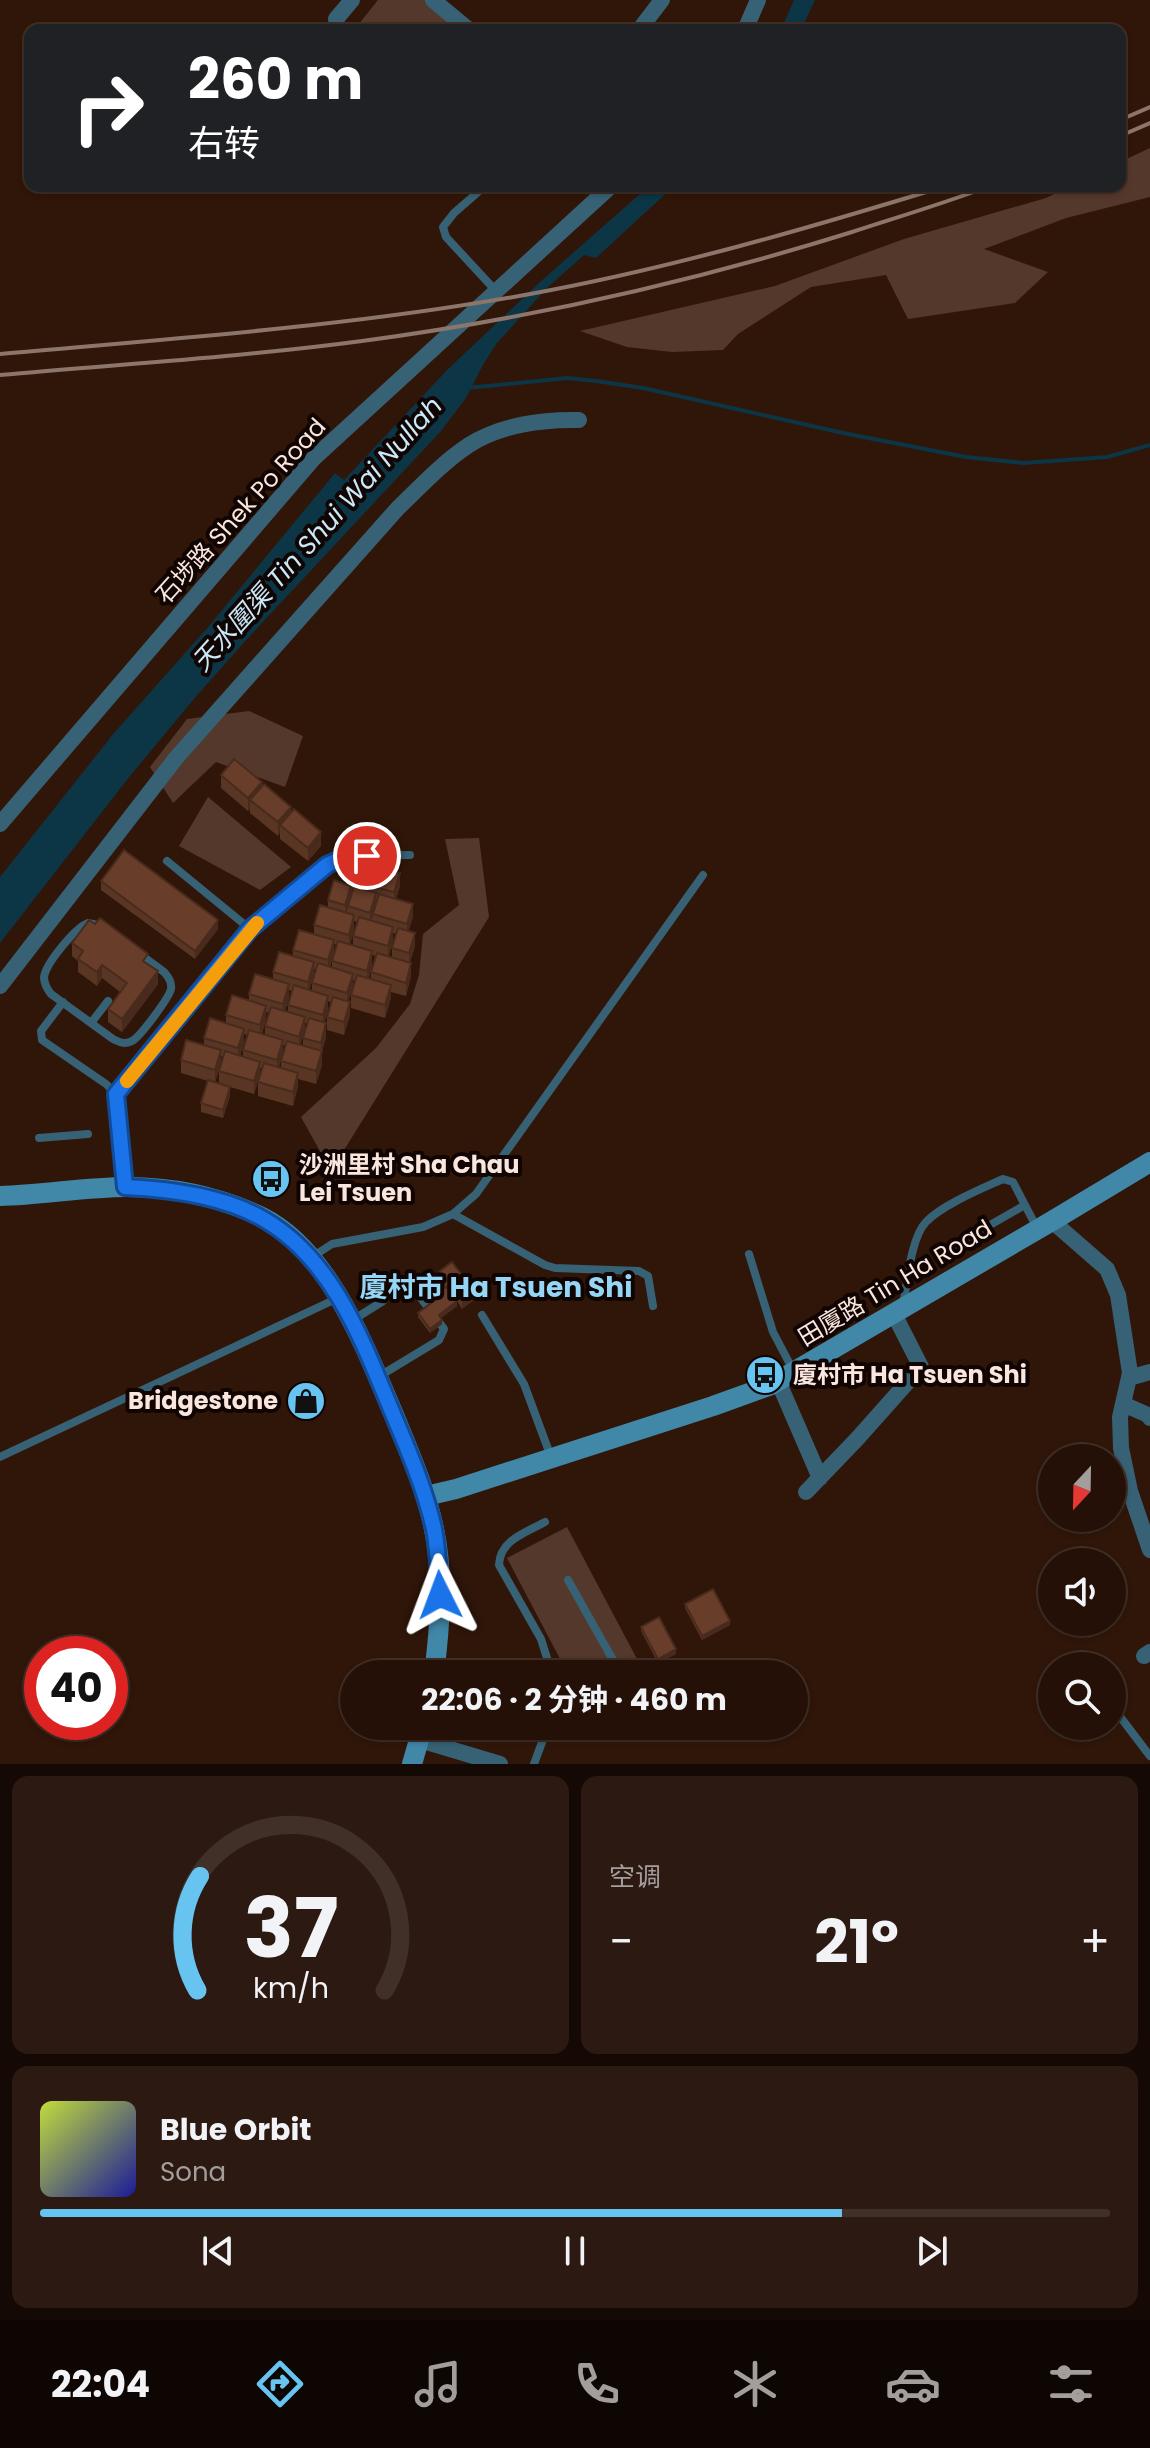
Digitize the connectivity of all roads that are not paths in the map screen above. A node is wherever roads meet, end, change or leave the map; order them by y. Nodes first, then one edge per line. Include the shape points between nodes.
1 (352, 0) edge
2 (433, 0) edge
3 (662, 0) edge
4 (758, 0) edge
5 (337, 24) edge
6 (462, 24) edge
7 (644, 24) edge
8 (748, 24) edge
9 (478, 192) edge
10 (592, 192) edge
11 (497, 292) junction
12 (579, 420) dead end
13 (0, 824) edge
14 (410, 855) dead end
15 (167, 861) dead end
16 (703, 875) dead end
17 (250, 929) junction
18 (0, 986) edge
19 (108, 1001) dead end
20 (63, 1002) junction
21 (91, 1023) junction
22 (116, 1094) junction
23 (88, 1134) dead end
24 (39, 1138) dead end
25 (1150, 1162) edge
26 (125, 1187) junction
27 (0, 1196) edge
28 (1025, 1205) junction
29 (453, 1214) junction
30 (1045, 1225) junction
31 (955, 1245) dead end
32 (749, 1254) dead end
33 (311, 1258) junction
34 (338, 1297) junction
35 (653, 1306) dead end
36 (898, 1311) junction
37 (482, 1315) dead end
38 (351, 1322) junction
39 (1150, 1372) edge
40 (378, 1377) junction
41 (786, 1377) junction
42 (1129, 1378) junction
43 (1123, 1404) junction
44 (1150, 1418) edge
45 (0, 1457) edge
46 (552, 1457) junction
47 (820, 1478) junction
48 (806, 1492) dead end
49 (426, 1496) junction
50 (545, 1522) dead end
51 (1150, 1550) edge
52 (568, 1580) dead end
53 (435, 1660) edge
54 (548, 1660) edge
55 (613, 1660) edge
56 (1126, 1724) edge
57 (420, 1740) edge
58 (440, 1740) edge
59 (543, 1740) edge
60 (1150, 1756) edge
61 (412, 1764) edge
62 (500, 1764) edge
63 (534, 1764) edge

1 - 5 street
2 - 6 street
3 - 7 street
4 - 8 street
9 - 11 lane via 443,227 446,237
10 - 11 street, 石埗路 Shek Po Road
11 - 13 street, 石埗路 Shek Po Road via 314,458
12 - 18 street via 506,429 470,444 398,508 176,758
14 - 17 lane via 346,856 327,865
15 - 17 lane
16 - 29 lane via 476,1194
17 - 22 lane
19 - 21 lane
20 - 21 lane
20 - 21 lane via 48,990 46,972 76,930 88,923 102,926 167,975 170,993 136,1039 117,1042
20 - 22 lane via 41,1031 42,1040
22 - 26 lane
23 - 24 lane
25 - 30 street, 田廈路 Tin Ha Road
26 - 27 street
26 - 33 street via 181,1191 229,1205 263,1218
28 - 30 lane
28 - 31 lane
28 - 36 lane via 1013,1182 1003,1179 927,1221
29 - 33 lane via 423,1227 332,1244
29 - 35 lane via 545,1265 639,1271 648,1276
30 - 36 street, 田廈路 Tin Ha Road
30 - 42 street via 1107,1269 1118,1295
32 - 41 lane
33 - 34 street
34 - 38 street
34 - 45 lane
36 - 41 street, 田廈路 Tin Ha Road
36 - 47 street via 921,1367
37 - 46 lane via 524,1384
38 - 40 street
38 - 40 lane via 409,1282 444,1329 439,1340
39 - 42 street
40 - 49 street
41 - 46 street, 田廈路 Tin Ha Road
41 - 47 street
42 - 43 street
43 - 44 street
43 - 51 street via 1121,1448
46 - 49 street, 田廈路 Tin Ha Road
47 - 48 street
49 - 53 street via 438,1564
50 - 54 lane via 508,1542 499,1565
52 - 55 lane
56 - 60 lane
57 - 61 street
58 - 62 street
59 - 63 lane

